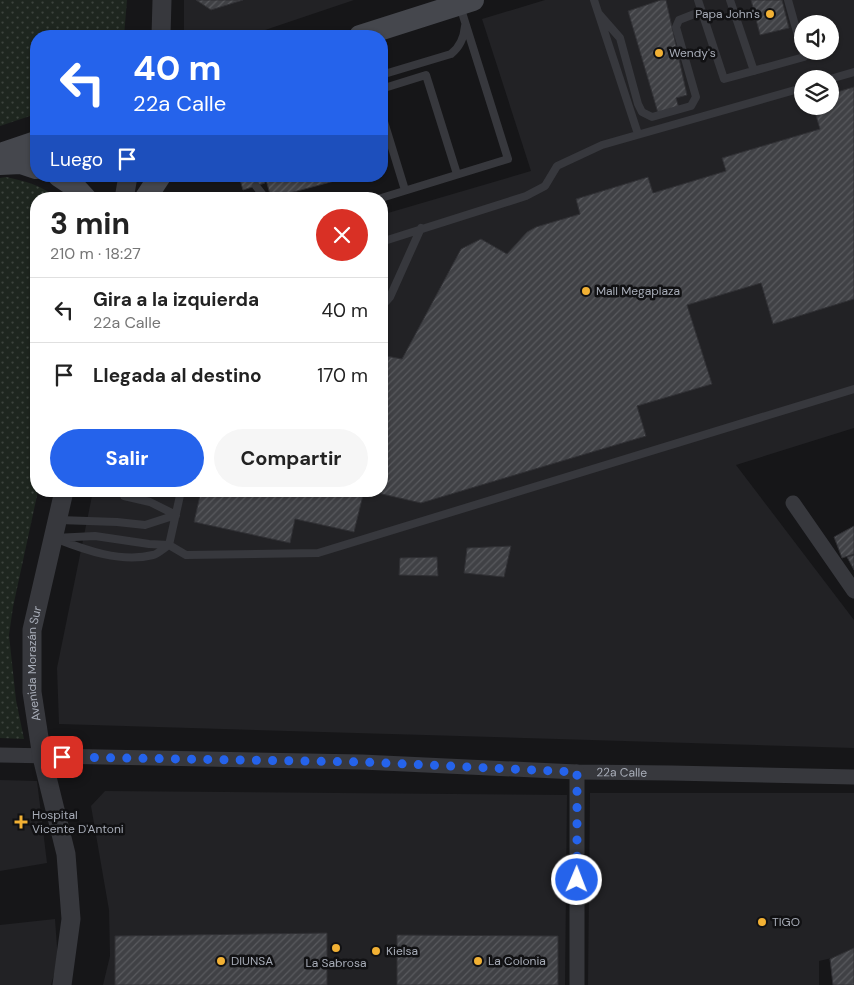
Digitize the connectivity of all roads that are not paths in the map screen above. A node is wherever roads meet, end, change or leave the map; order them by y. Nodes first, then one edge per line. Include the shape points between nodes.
1 (162, 0) edge
2 (594, 0) edge
3 (698, 0) edge
4 (730, 0) edge
5 (788, 0) edge
6 (466, 8) edge
7 (702, 11) junction
8 (599, 14) junction
9 (794, 20) edge
10 (161, 30) edge
11 (383, 30) edge
12 (794, 60) edge
13 (754, 71) junction
14 (854, 72) edge
15 (388, 73) edge
16 (839, 76) edge
17 (388, 86) edge
18 (794, 90) edge
19 (388, 134) edge
20 (638, 134) junction
21 (30, 144) edge
22 (0, 154) edge
23 (0, 164) edge
24 (30, 166) edge
25 (457, 174) junction
26 (68, 182) edge
27 (256, 186) dead end
28 (406, 190) junction
29 (80, 192) edge
30 (261, 192) edge
31 (388, 196) edge
32 (421, 228) junction
33 (388, 240) edge
34 (388, 299) edge
35 (854, 389) edge
36 (63, 497) edge
37 (128, 497) edge
38 (180, 497) edge
39 (793, 503) dead end
40 (176, 515) junction
41 (56, 529) junction
42 (169, 544) junction
43 (854, 591) edge
44 (0, 756) edge
45 (42, 757) junction
46 (577, 772) junction
47 (854, 777) edge
48 (62, 985) edge
49 (577, 985) edge

1 - 10 street
2 - 8 lane
3 - 7 lane
4 - 13 lane
5 - 9 lane
6 - 11 main road
6 - 15 lane via 463,38 451,54
6 - 25 lane via 508,159
7 - 8 lane via 679,20 676,26 696,97 691,106 652,117 642,112 638,104 620,38
7 - 13 lane via 724,79
8 - 20 lane
12 - 13 lane
14 - 16 lane
17 - 25 lane via 426,75
18 - 20 lane
19 - 28 lane
20 - 32 lane via 602,145 557,166 545,186 526,196
21 - 22 main road
23 - 24 main road
25 - 28 lane
26 - 29 main road
27 - 30 lane
28 - 31 lane
32 - 33 lane
32 - 34 lane
35 - 42 lane via 318,553 186,555
36 - 41 street, Avenida Morazán Sur
37 - 40 lane via 150,502
38 - 40 lane
39 - 43 street
40 - 41 lane via 145,525 117,522
40 - 42 lane
41 - 42 lane
41 - 42 lane via 84,550 120,557 154,555
41 - 45 street, Avenida Morazán Sur via 32,630 32,692
44 - 45 street, 22a Calle
45 - 46 street, 22a Calle via 362,762
45 - 48 street, Avenida Morazán Sur via 66,854 71,919
46 - 47 street, 22a Calle
46 - 49 street

